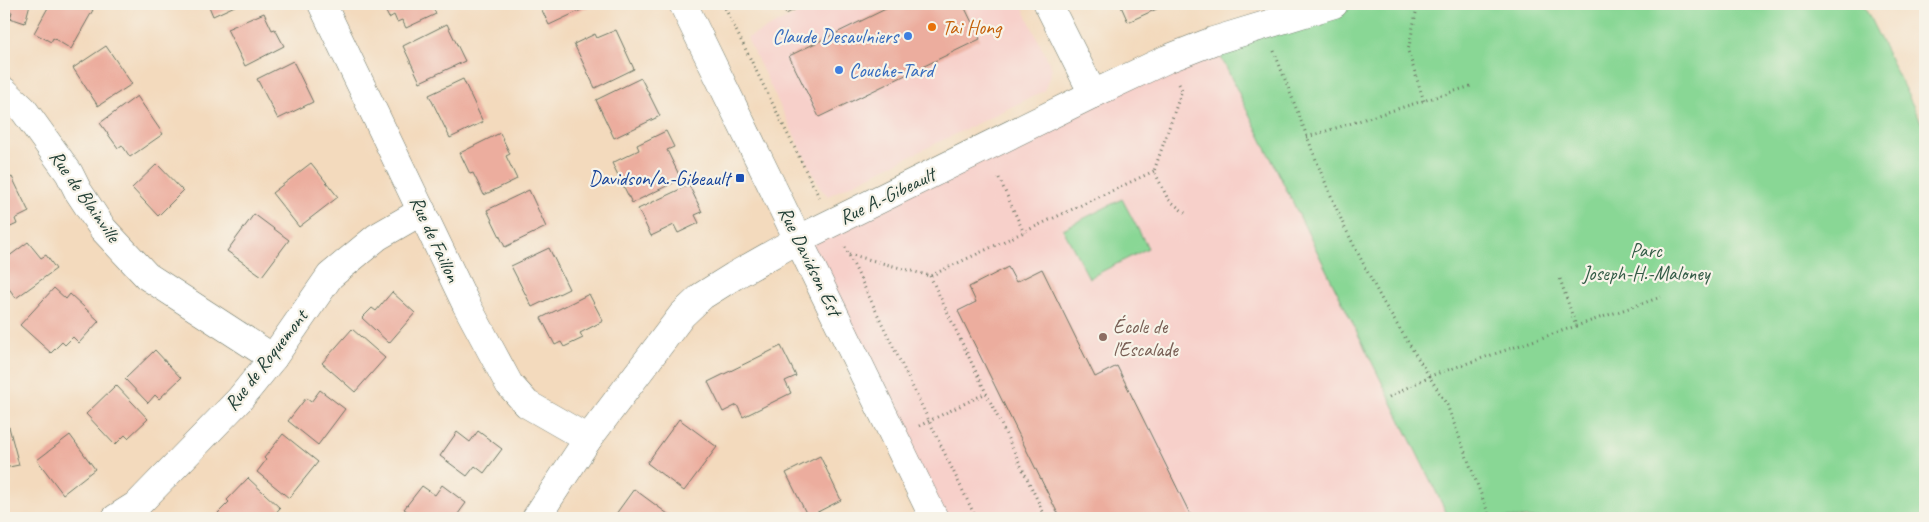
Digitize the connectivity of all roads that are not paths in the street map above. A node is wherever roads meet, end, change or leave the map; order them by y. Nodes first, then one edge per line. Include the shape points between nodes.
1 (322, 4) edge
2 (683, 4) edge
3 (1048, 4) edge
4 (1334, 4) edge
5 (4, 91) edge
6 (1093, 94) junction
7 (422, 211) junction
8 (799, 239) junction
9 (273, 358) junction
10 (588, 439) junction
11 (116, 518) edge
12 (536, 518) edge
13 (934, 518) edge

1 - 7 street, Rue de Faillon
2 - 8 street, Rue Davidson Est
3 - 6 street
4 - 6 street, Rue A.-Gibeault via 1213,41
5 - 9 street, Rue de Blainville via 23,109 69,173 103,229 147,276
6 - 8 street, Rue A.-Gibeault
7 - 9 street, Rue de Roquemont via 377,237 330,276
7 - 10 street, Rue de Faillon via 509,384 527,404
8 - 10 street, Rue A.-Gibeault via 702,296 682,315
8 - 13 street, Rue Davidson Est
9 - 11 street, Rue de Roquemont via 239,400 138,504
10 - 12 street, Rue A.-Gibeault

